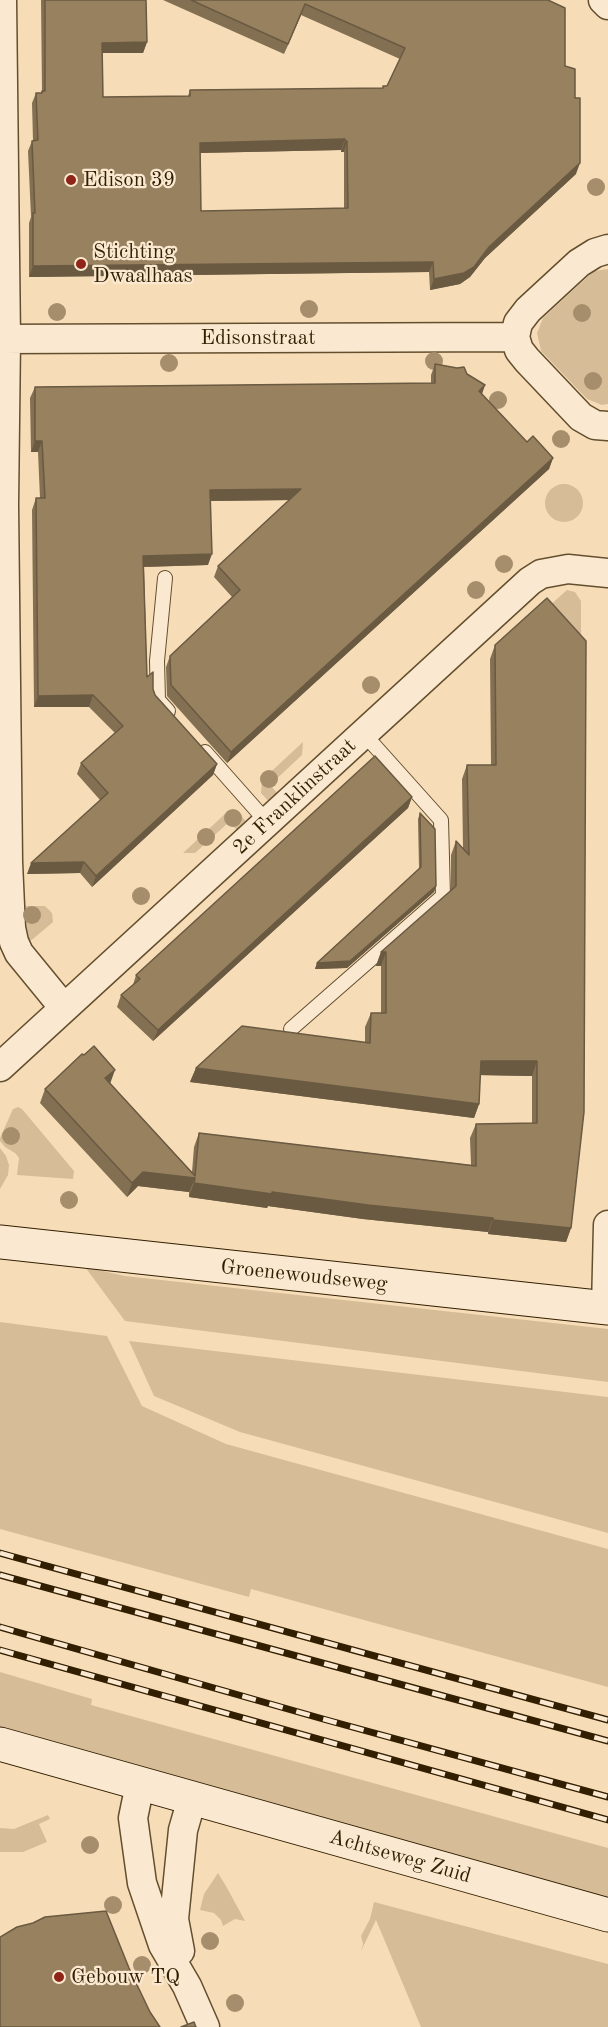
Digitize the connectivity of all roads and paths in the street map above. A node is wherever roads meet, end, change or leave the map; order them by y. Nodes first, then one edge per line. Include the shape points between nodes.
1 (2, 0) edge
2 (603, 0) edge
3 (608, 5) edge
4 (2, 173) edge
5 (608, 249) edge
6 (515, 337) junction
7 (3, 339) edge
8 (608, 426) edge
9 (2, 504) edge
10 (608, 573) edge
11 (165, 578) dead end
12 (3, 716) edge
13 (174, 717) edge
14 (364, 734) junction
15 (197, 743) edge
16 (267, 822) junction
17 (4, 862) edge
18 (64, 1008) junction
19 (291, 1029) dead end
20 (0, 1067) edge
21 (608, 1225) edge
22 (0, 1242) edge
23 (607, 1308) edge
24 (0, 1744) edge
25 (140, 1784) junction
26 (192, 1799) junction
27 (608, 1915) edge
28 (187, 1986) junction
29 (205, 2027) edge

1 - 4 street
2 - 3 street
4 - 7 street
5 - 6 street via 579,263 528,310 518,323
6 - 7 street, Edisonstraat
6 - 8 street via 527,360 581,417 595,425
7 - 9 street
9 - 12 street
10 - 14 street, 2e Franklinstraat via 568,569 541,574 530,581
11 - 13 lane via 157,661 158,700
12 - 17 street
14 - 16 street, 2e Franklinstraat
14 - 19 lane via 441,820 442,896
15 - 16 lane
16 - 18 street, 2e Franklinstraat
17 - 18 street via 14,942 25,963
18 - 20 street, 2e Franklinstraat
21 - 23 street
22 - 23 street, Groenewoudseweg
24 - 25 street, Achtseweg Zuid
25 - 26 street, Achtseweg Zuid
25 - 28 street via 133,1818 142,1883 164,1945
26 - 27 street, Achtseweg Zuid
26 - 28 street via 183,1830 174,1919
28 - 29 street

